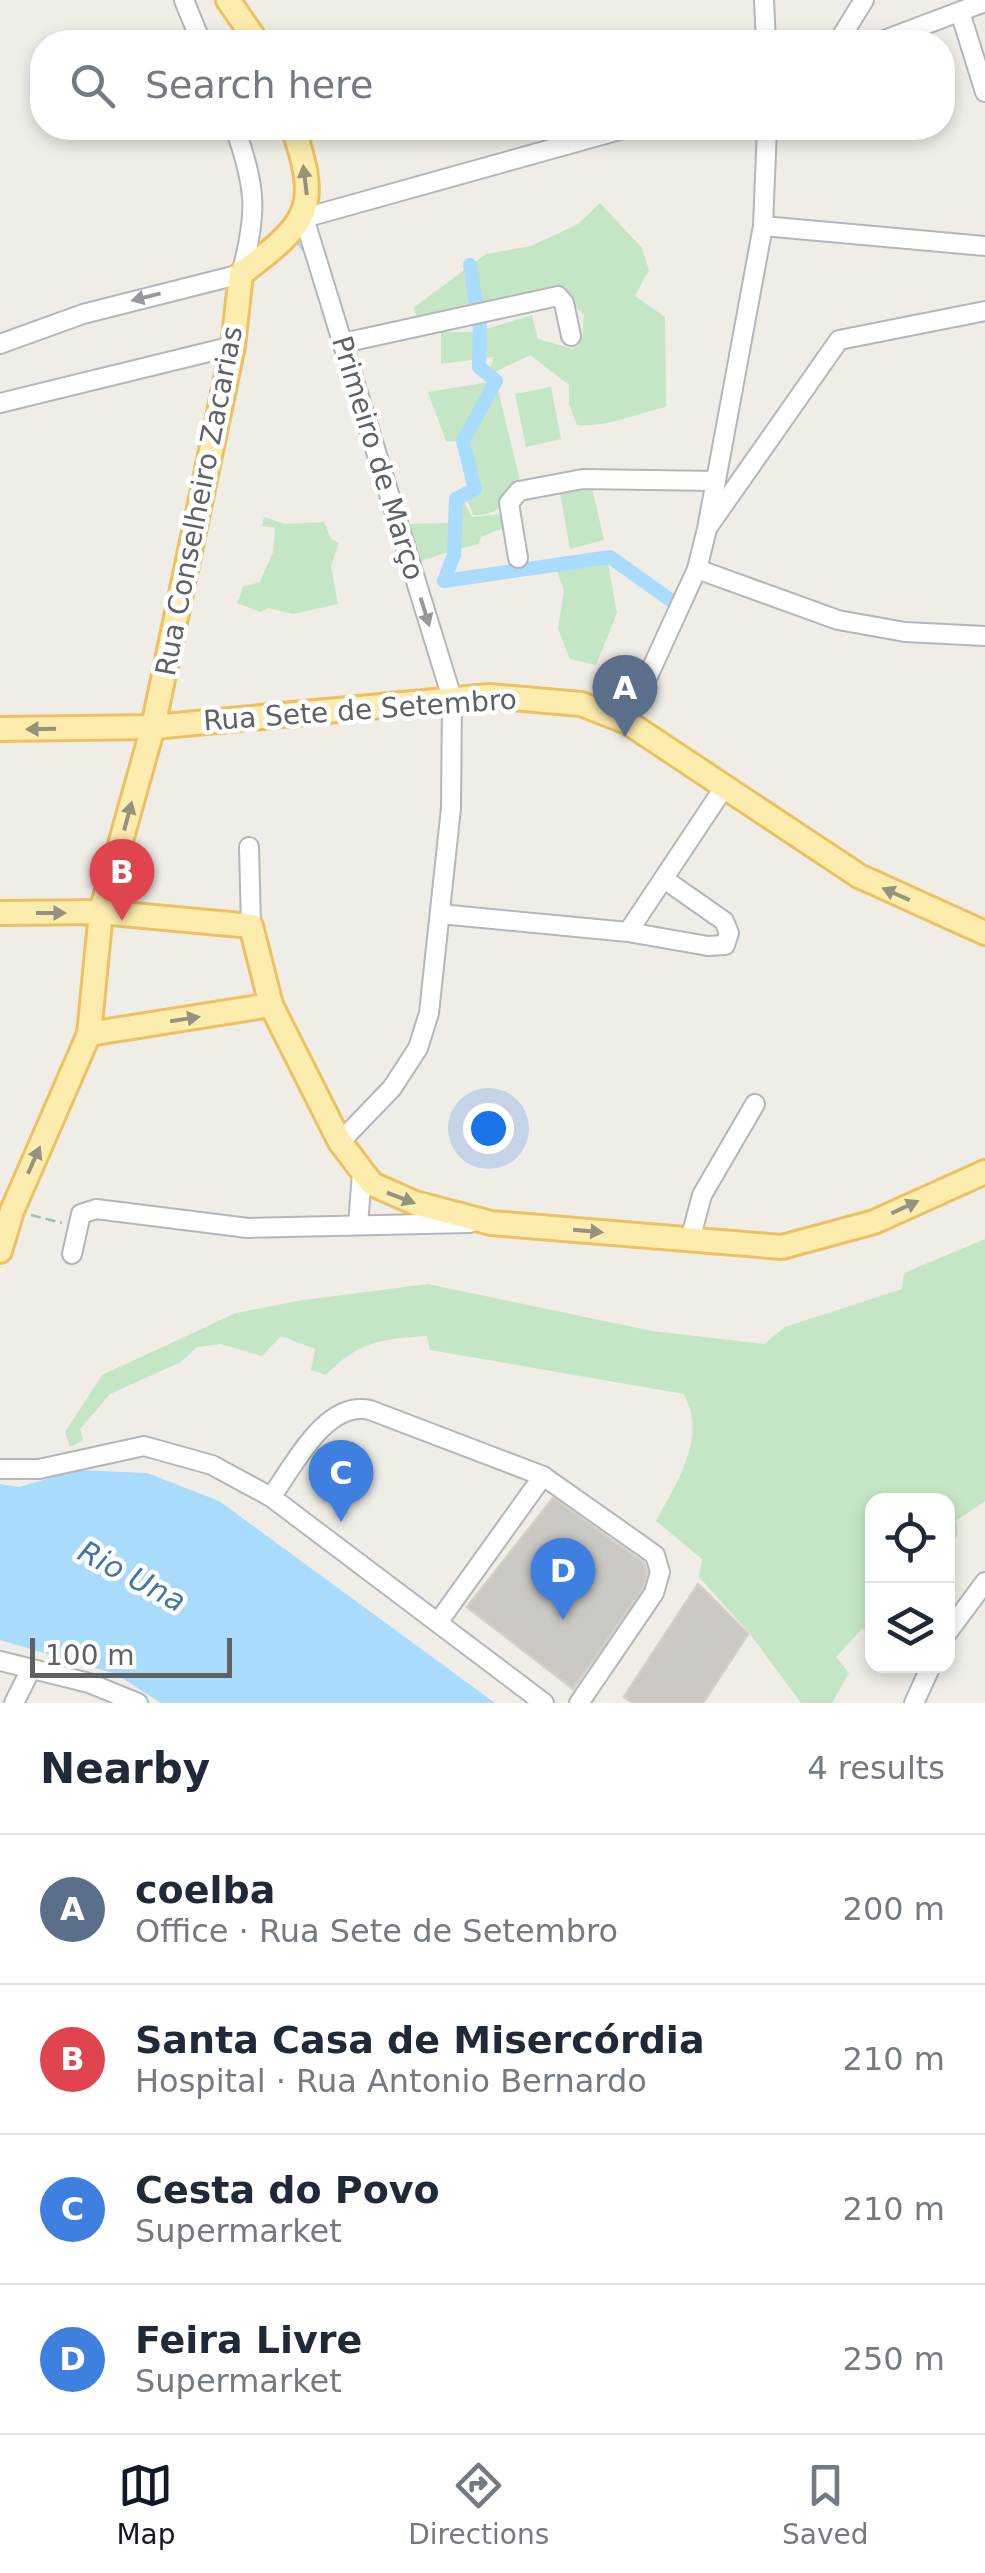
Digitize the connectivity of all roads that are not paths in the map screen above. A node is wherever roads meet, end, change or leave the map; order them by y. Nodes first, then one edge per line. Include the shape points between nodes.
1 (184, 0) edge
2 (229, 0) edge
3 (764, 0) edge
4 (864, 0) edge
5 (985, 2) edge
6 (960, 12) junction
7 (196, 30) edge
8 (242, 30) edge
9 (765, 30) edge
10 (845, 30) edge
11 (911, 30) edge
12 (985, 92) edge
13 (240, 140) edge
14 (296, 140) edge
15 (584, 140) edge
16 (767, 140) edge
17 (304, 218) junction
18 (763, 226) junction
19 (985, 246) edge
20 (241, 274) junction
21 (985, 311) edge
22 (571, 336) dead end
23 (343, 343) junction
24 (0, 344) edge
25 (233, 346) junction
26 (0, 403) edge
27 (720, 460) junction
28 (750, 466) junction
29 (716, 481) junction
30 (707, 529) junction
31 (518, 558) dead end
32 (697, 569) junction
33 (985, 636) edge
34 (452, 698) junction
35 (627, 722) junction
36 (153, 727) junction
37 (0, 729) edge
38 (726, 786) junction
39 (249, 847) dead end
40 (664, 878) junction
41 (102, 912) junction
42 (0, 913) edge
43 (440, 914) junction
44 (251, 926) junction
45 (984, 930) edge
46 (628, 932) junction
47 (271, 1005) junction
48 (89, 1034) junction
49 (754, 1104) dead end
50 (340, 1142) junction
51 (985, 1172) edge
52 (362, 1173) junction
53 (6, 1209) edge
54 (491, 1223) junction
55 (358, 1226) junction
56 (690, 1240) junction
57 (0, 1251) edge
58 (72, 1254) dead end
59 (0, 1469) edge
60 (543, 1476) junction
61 (271, 1497) junction
62 (985, 1582) edge
63 (439, 1621) junction
64 (955, 1623) edge
65 (0, 1661) edge
66 (30, 1669) junction
67 (928, 1673) edge
68 (135, 1702) edge
69 (14, 1703) edge
70 (544, 1703) edge
71 (579, 1703) edge
72 (914, 1703) edge

1 - 7 street
2 - 8 main road
3 - 9 street
4 - 10 street
5 - 6 street
6 - 11 street
6 - 12 street
13 - 20 street via 256,208
17 -> 14 main road via 308,194
15 - 17 street
16 - 18 street
17 - 20 main road
17 - 23 street, Primeiro de Março
18 - 19 street
18 - 27 street
20 -> 24 street via 83,314
20 - 25 main road, Rua Conselheiro Zacarias
21 - 28 street via 839,340
22 - 23 street via 558,296
23 -> 34 street, Primeiro de Março
25 - 26 street
25 - 36 main road, Rua Conselheiro Zacarias
27 - 28 street
27 - 29 street
28 - 30 street
29 - 30 street
29 - 31 street via 626,477 519,490 509,503
30 - 32 street
32 - 33 street via 838,620
32 - 35 street
34 - 35 main road, Rua Sete de Setembro via 563,700
34 - 36 main road, Rua Sete de Setembro
34 - 43 street, Primeiro de Março via 451,808
35 - 38 main road, Rua Sete de Setembro
36 -> 37 main road, Rua Sete de Setembro
41 -> 36 main road, Rua Conselheiro Zacarias
38 - 40 street
45 -> 38 main road, Rua Sete de Setembro via 859,876
39 - 44 street
40 - 46 street
40 - 46 street via 724,921 727,942 708,946
42 -> 41 main road
41 - 44 main road
41 - 48 main road, Rua Conselheiro Zacarias
43 - 46 street
43 - 50 street, Primeiro de Março via 429,1014 418,1048 392,1088
44 - 47 main road
48 -> 47 main road
47 - 50 main road
53 -> 48 main road, Rua Conselheiro Zacarias
49 - 56 street via 702,1195
50 - 52 main road
56 -> 51 main road via 760,1247 801,1243 874,1222
52 -> 54 main road via 392,1195
52 - 55 street
53 - 57 main road, Rua Conselheiro Zacarias
54 - 55 street
54 -> 56 main road
55 - 58 street via 248,1228 96,1209 83,1212
59 - 61 street via 40,1469 127,1447 159,1448 212,1465
60 - 61 street via 354,1408 324,1426
60 - 63 street
60 - 71 street via 655,1555 660,1572 654,1593
61 - 63 street
62 - 64 street
63 - 70 street
65 - 66 street
66 - 68 street
66 - 69 street
67 - 72 street

